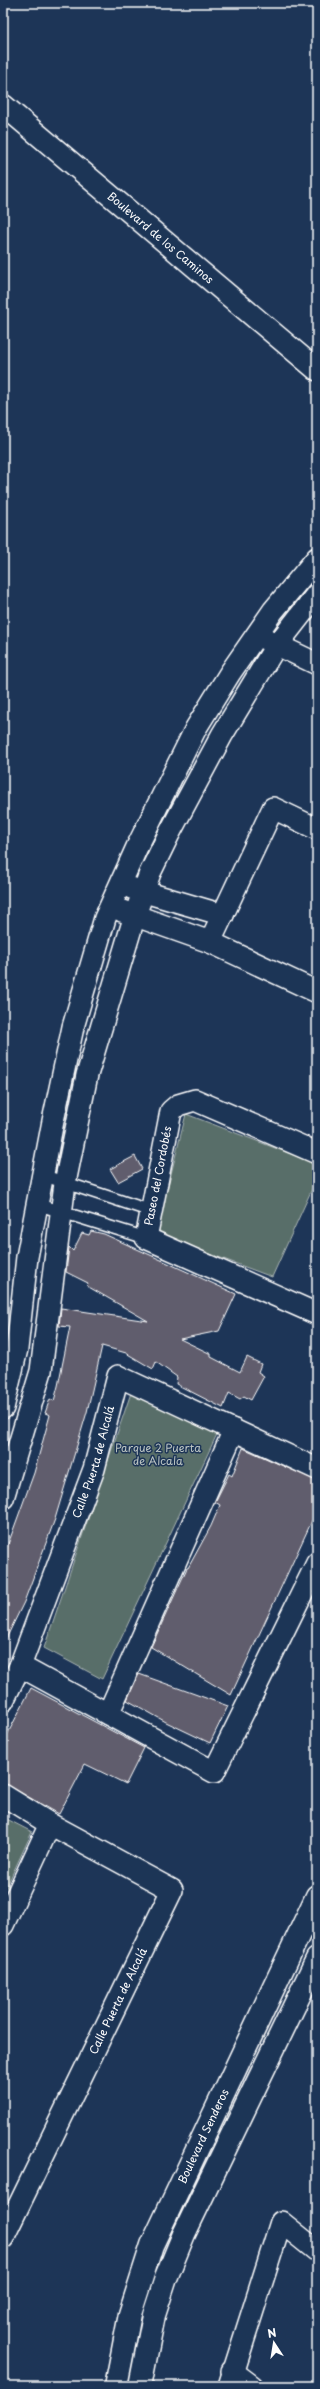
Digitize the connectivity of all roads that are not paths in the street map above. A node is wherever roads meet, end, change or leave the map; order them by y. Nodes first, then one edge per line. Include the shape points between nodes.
1 (3, 106) edge
2 (317, 370) edge
3 (317, 558) edge
4 (317, 594) edge
5 (257, 635) junction
6 (277, 645) junction
7 (317, 664) edge
8 (317, 829) edge
9 (120, 884) junction
10 (144, 891) junction
11 (110, 906) junction
12 (135, 915) junction
13 (223, 915) junction
14 (210, 942) junction
15 (317, 992) edge
16 (317, 1153) edge
17 (42, 1175) junction
18 (65, 1183) junction
19 (36, 1204) junction
20 (62, 1211) junction
21 (151, 1211) junction
22 (146, 1238) junction
23 (317, 1314) edge
24 (3, 1408) edge
25 (234, 1430) junction
26 (317, 1469) edge
27 (3, 1498) edge
28 (317, 1563) edge
29 (20, 1666) junction
30 (3, 1701) edge
31 (108, 1714) junction
32 (3, 1795) edge
33 (50, 1824) junction
34 (317, 1896) edge
35 (3, 1925) edge
36 (317, 1959) edge
37 (196, 2156) junction
38 (217, 2167) junction
39 (3, 2238) edge
40 (317, 2251) edge
41 (230, 2378) edge
42 (116, 2386) edge
43 (140, 2386) edge
44 (252, 2386) edge

1 - 2 street, Boulevard de los Caminos
3 - 5 street
4 - 6 street
5 - 6 street
5 - 9 street via 196,728
6 - 7 street
6 - 10 street via 250,685 222,735 169,834
8 - 13 street via 273,808
9 - 10 street
9 - 11 street
10 - 12 street
10 - 13 street
11 - 12 street
11 - 17 street via 73,1027
12 - 14 street
12 - 18 street via 87,1075
13 - 14 street
14 - 15 street
16 - 21 street, Paseo del Cordobés via 195,1100 186,1101 171,1111
17 - 18 lane
17 - 19 street
18 - 20 street
18 - 21 lane
19 - 20 lane
19 - 24 street via 27,1257 17,1349
20 - 22 lane
20 - 27 street via 41,1371
21 - 22 street, Paseo del Cordobés
22 - 23 street, Paseo del Cordobés
25 - 26 street, Calle Puerta de Alcalá
25 - 29 street, Calle Puerta de Alcalá via 118,1376 94,1469
25 - 31 street
28 - 31 street via 214,1772
29 - 30 street, Calle Puerta de Alcalá
29 - 31 street
32 - 33 street, Calle Puerta de Alcalá
33 - 35 street
33 - 39 street, Calle Puerta de Alcalá via 172,1890
34 - 37 main road, Boulevard Senderos
36 - 38 main road
37 - 38 main road
37 - 42 main road, Boulevard Senderos via 152,2246 139,2281
38 - 43 main road via 184,2234 166,2278 154,2315
40 - 41 street via 281,2222
41 - 44 street

